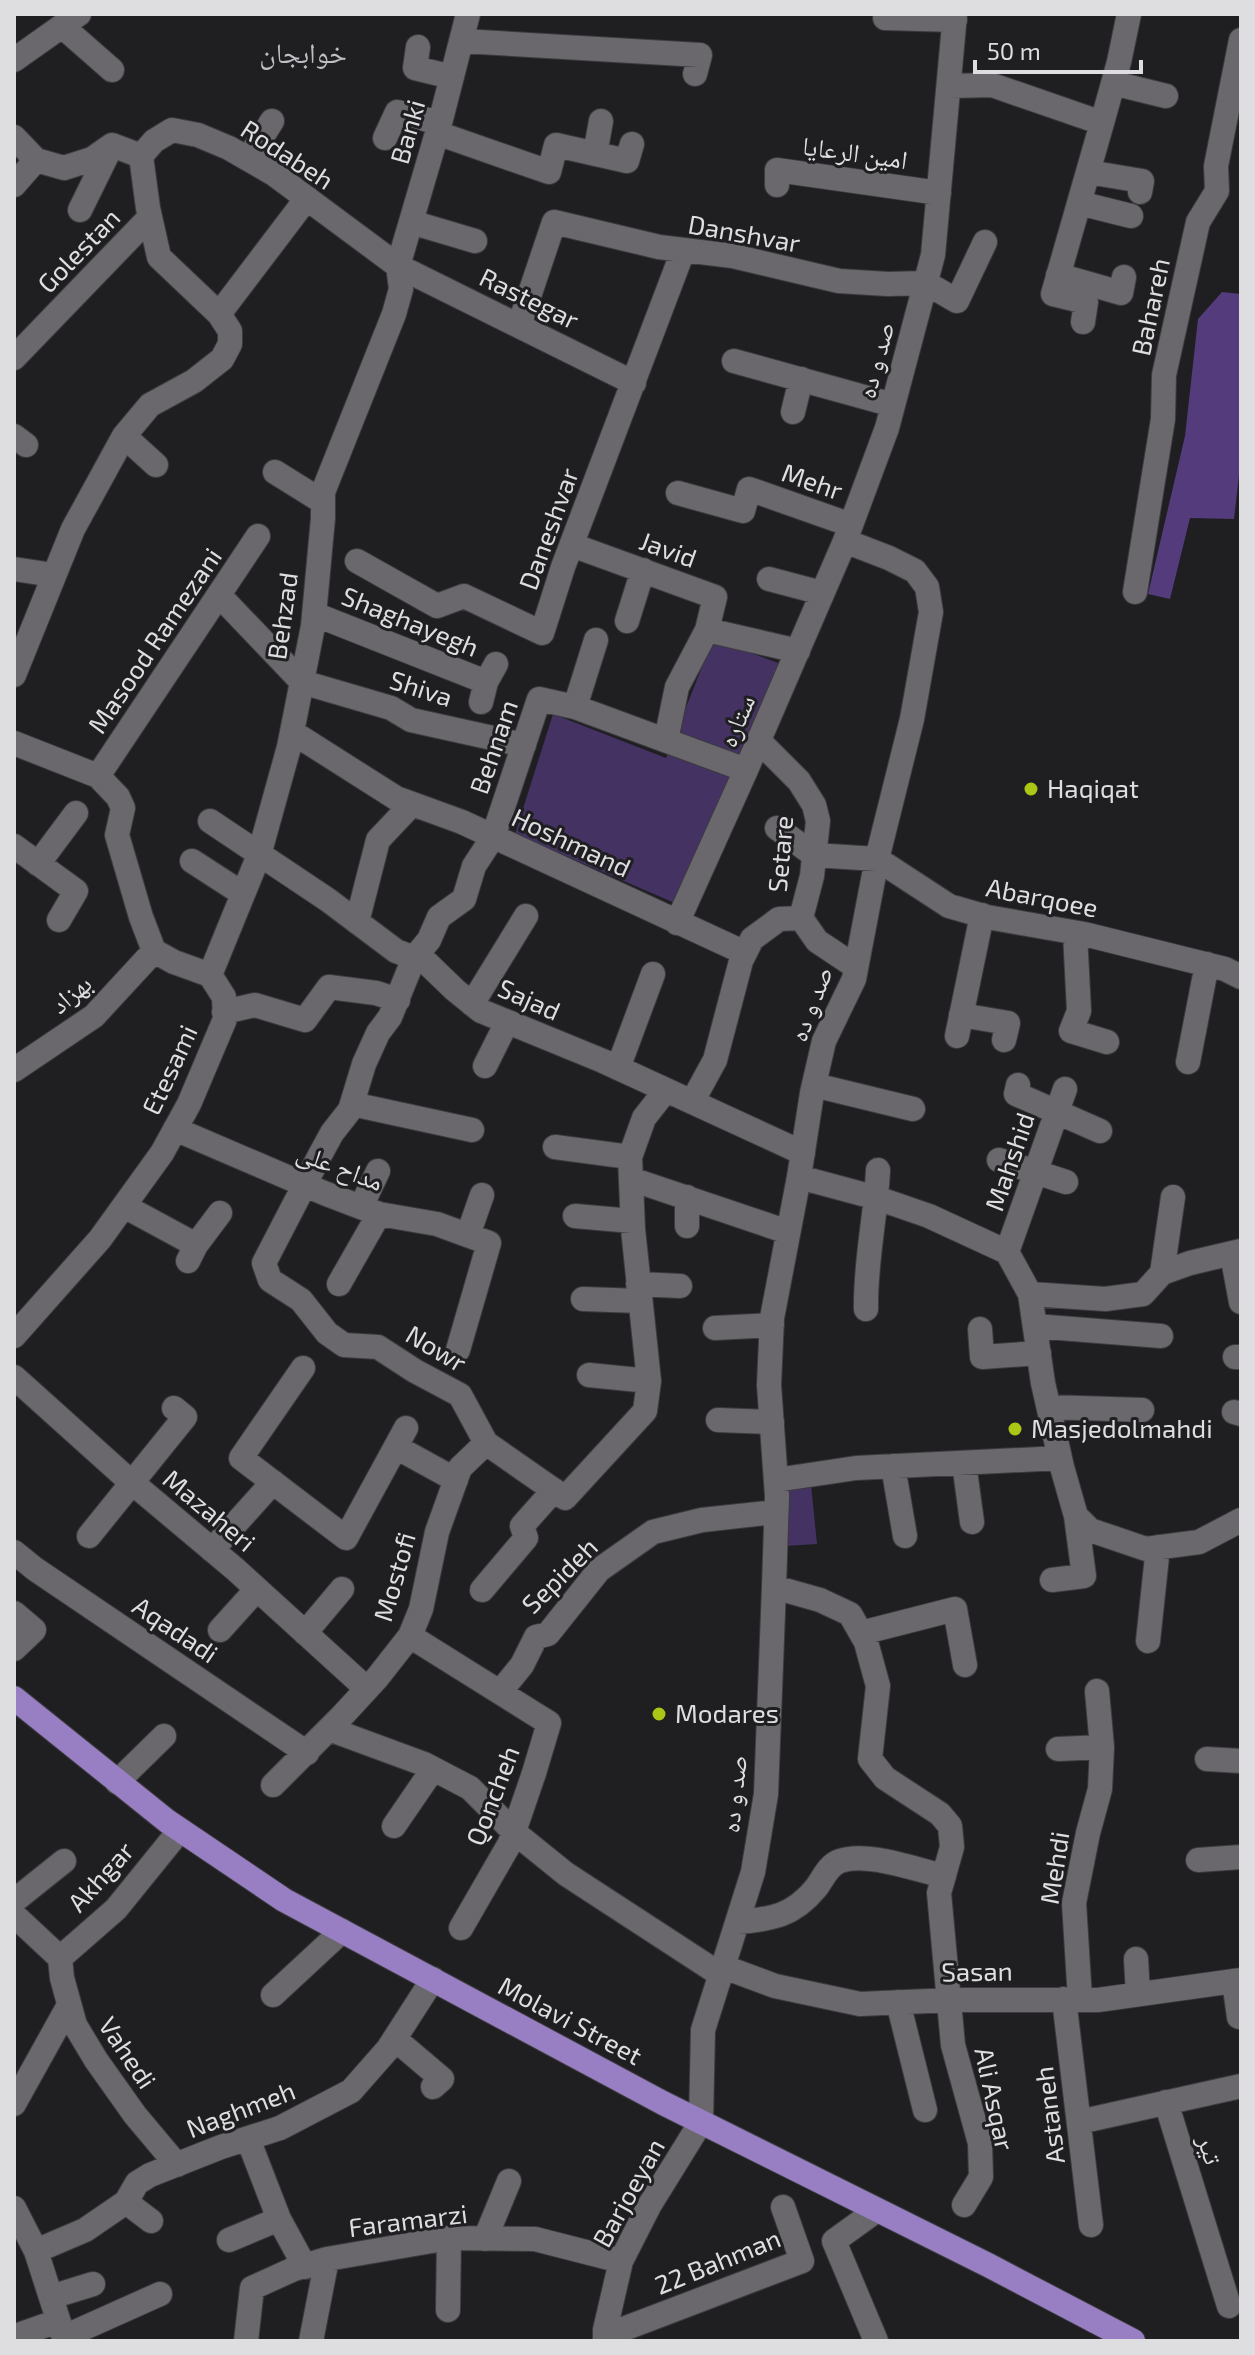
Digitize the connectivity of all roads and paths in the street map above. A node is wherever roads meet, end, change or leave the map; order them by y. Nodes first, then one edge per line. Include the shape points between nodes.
1 (468, 14) edge
2 (1129, 14) edge
3 (955, 17) edge
4 (885, 18) dead end
5 (71, 20) edge
6 (1241, 40) edge
7 (462, 41) junction
8 (418, 47) dead end
9 (14, 60) edge
10 (112, 70) dead end
11 (695, 74) dead end
12 (452, 77) junction
13 (1113, 83) junction
14 (949, 86) junction
15 (1166, 96) dead end
16 (272, 121) dead end
17 (601, 121) dead end
18 (1102, 123) junction
19 (439, 128) junction
20 (14, 137) edge
21 (385, 138) dead end
22 (632, 144) dead end
23 (112, 145) junction
24 (595, 154) junction
25 (141, 156) junction
26 (248, 159) junction
27 (36, 160) junction
28 (1088, 172) junction
29 (14, 185) edge
30 (777, 185) dead end
31 (1140, 192) dead end
32 (939, 193) junction
33 (307, 198) junction
34 (1079, 203) junction
35 (80, 210) dead end
36 (1131, 216) dead end
37 (150, 217) junction
38 (411, 222) junction
39 (475, 241) dead end
40 (985, 242) dead end
41 (683, 251) junction
42 (398, 266) junction
43 (1124, 277) dead end
44 (926, 283) junction
45 (1055, 284) junction
46 (219, 314) junction
47 (1083, 322) dead end
48 (519, 326) junction
49 (18, 348) edge
50 (734, 361) dead end
51 (801, 379) junction
52 (634, 383) junction
53 (893, 405) junction
54 (793, 412) dead end
55 (124, 436) junction
56 (156, 465) dead end
57 (275, 472) dead end
58 (678, 493) dead end
59 (323, 502) junction
60 (848, 533) junction
61 (258, 536) dead end
62 (572, 545) junction
63 (357, 561) dead end
64 (14, 569) edge
65 (643, 570) junction
66 (53, 575) junction
67 (769, 579) dead end
68 (1135, 592) dead end
69 (822, 593) junction
70 (219, 595) junction
71 (314, 614) junction
72 (627, 621) dead end
73 (707, 630) junction
74 (596, 640) dead end
75 (798, 651) junction
76 (14, 675) edge
77 (302, 682) junction
78 (488, 683) dead end
79 (575, 707) junction
80 (292, 732) junction
81 (666, 740) junction
82 (759, 741) junction
83 (14, 743) edge
84 (524, 745) junction
85 (746, 770) junction
86 (98, 776) junction
87 (412, 804) junction
88 (76, 813) dead end
89 (210, 821) dead end
90 (777, 828) dead end
91 (493, 837) junction
92 (15, 848) edge
93 (259, 855) junction
94 (814, 855) junction
95 (877, 859) junction
96 (192, 861) dead end
97 (38, 864) junction
98 (243, 894) junction
99 (982, 915) junction
100 (526, 916) dead end
101 (801, 918) junction
102 (59, 920) dead end
103 (357, 922) junction
104 (677, 923) junction
105 (1075, 933) junction
106 (154, 951) junction
107 (745, 953) junction
108 (414, 958) junction
109 (1207, 964) junction
110 (856, 967) junction
111 (653, 974) dead end
112 (210, 975) junction
113 (1241, 977) edge
114 (398, 1000) junction
115 (472, 1004) junction
116 (224, 1012) junction
117 (507, 1022) junction
118 (1004, 1040) dead end
119 (1107, 1042) dead end
120 (1188, 1062) dead end
121 (485, 1066) dead end
122 (618, 1068) junction
123 (14, 1070) edge
124 (814, 1085) junction
125 (1018, 1085) dead end
126 (1065, 1089) dead end
127 (666, 1090) junction
128 (692, 1102) junction
129 (352, 1104) junction
130 (913, 1109) dead end
131 (1056, 1113) junction
132 (175, 1129) junction
133 (472, 1130) dead end
134 (1100, 1131) dead end
135 (555, 1147) dead end
136 (999, 1160) dead end
137 (801, 1165) junction
138 (630, 1168) junction
139 (878, 1170) dead end
140 (378, 1171) dead end
141 (1037, 1172) junction
142 (1066, 1182) dead end
143 (304, 1185) junction
144 (482, 1195) dead end
145 (687, 1197) junction
146 (1173, 1197) dead end
147 (877, 1198) junction
148 (124, 1206) junction
149 (370, 1210) junction
150 (220, 1213) dead end
151 (575, 1216) dead end
152 (632, 1221) junction
153 (687, 1226) dead end
154 (788, 1232) junction
155 (478, 1239) junction
156 (1007, 1252) junction
157 (1237, 1252) edge
158 (1162, 1273) junction
159 (339, 1284) dead end
160 (680, 1286) dead end
161 (639, 1292) junction
162 (1030, 1294) junction
163 (583, 1299) dead end
164 (1241, 1302) edge
165 (866, 1309) dead end
166 (772, 1325) junction
167 (1035, 1326) junction
168 (715, 1328) dead end
169 (980, 1329) dead end
170 (14, 1336) edge
171 (1161, 1336) dead end
172 (458, 1350) dead end
173 (1039, 1353) junction
174 (303, 1368) dead end
175 (589, 1375) dead end
176 (14, 1377) edge
177 (649, 1381) junction
178 (1049, 1407) junction
179 (174, 1408) dead end
180 (1142, 1410) dead end
181 (718, 1420) dead end
182 (772, 1422) junction
183 (486, 1443) junction
184 (1060, 1458) junction
185 (964, 1463) junction
186 (893, 1466) junction
187 (456, 1480) junction
188 (776, 1480) junction
189 (273, 1482) junction
190 (132, 1483) junction
191 (560, 1494) junction
192 (776, 1512) junction
193 (1076, 1516) junction
194 (1241, 1520) edge
195 (972, 1522) dead end
196 (89, 1536) dead end
197 (905, 1536) dead end
198 (1158, 1547) junction
199 (212, 1550) junction
200 (14, 1552) edge
201 (1052, 1580) dead end
202 (774, 1587) junction
203 (257, 1589) junction
204 (342, 1589) dead end
205 (482, 1590) dead end
206 (14, 1613) edge
207 (220, 1630) dead end
208 (305, 1633) junction
209 (861, 1633) junction
210 (410, 1636) junction
211 (1148, 1641) dead end
212 (14, 1649) edge
213 (965, 1665) dead end
214 (367, 1689) junction
215 (1097, 1691) dead end
216 (500, 1692) junction
217 (14, 1698) edge
218 (329, 1729) junction
219 (164, 1736) dead end
220 (1102, 1747) junction
221 (1058, 1749) dead end
222 (307, 1753) junction
223 (1207, 1759) dead end
224 (1241, 1761) edge
225 (433, 1769) junction
226 (117, 1782) junction
227 (273, 1785) dead end
228 (394, 1826) dead end
229 (180, 1830) junction
230 (514, 1832) junction
231 (1241, 1857) edge
232 (1198, 1860) dead end
233 (64, 1861) dead end
234 (944, 1876) junction
235 (14, 1901) edge
236 (14, 1915) edge
237 (738, 1922) junction
238 (461, 1928) dead end
239 (342, 1931) junction
240 (60, 1958) junction
241 (1136, 1959) dead end
242 (723, 1971) junction
243 (433, 1979) junction
244 (1238, 1981) edge
245 (1138, 1994) junction
246 (273, 1995) dead end
247 (1072, 1999) junction
248 (951, 2000) junction
249 (898, 2002) junction
250 (69, 2005) junction
251 (1239, 2017) edge
252 (395, 2039) junction
253 (1241, 2086) edge
254 (433, 2087) dead end
255 (1166, 2102) junction
256 (14, 2104) edge
257 (925, 2110) dead end
258 (701, 2122) junction
259 (1079, 2122) junction
260 (248, 2139) junction
261 (177, 2165) junction
262 (509, 2181) dead end
263 (126, 2202) junction
264 (964, 2205) dead end
265 (783, 2207) dead end
266 (14, 2208) edge
267 (877, 2210) junction
268 (279, 2219) junction
269 (151, 2221) dead end
270 (1091, 2225) dead end
271 (449, 2238) junction
272 (485, 2239) junction
273 (229, 2240) dead end
274 (36, 2251) junction
275 (621, 2261) junction
276 (316, 2263) junction
277 (93, 2284) dead end
278 (160, 2294) dead end
279 (51, 2297) junction
280 (1229, 2306) dead end
281 (448, 2310) dead end
282 (1100, 2332) edge
283 (62, 2333) edge
284 (21, 2334) dead end
285 (605, 2339) edge
286 (246, 2341) edge
287 (311, 2341) edge
288 (876, 2341) edge
289 (1133, 2341) edge

1 - 7 street, Banki
2 - 13 street
3 - 4 street
3 - 14 street, صد و ده
5 - 9 street
5 - 10 street
6 - 68 street, Bahareh via 1216,166 1217,191 1198,222 1164,375 1163,419
7 - 11 street via 700,55
7 - 12 street, Banki
8 - 12 street via 415,68
12 - 19 street, Banki
13 - 15 street
13 - 18 street
14 - 18 street via 992,85
14 - 32 street, صد و ده
16 - 26 street
17 - 24 street
18 - 28 street
19 - 21 street via 397,112
19 - 24 street via 549,172 556,145
19 - 38 street, Banki
20 - 27 street
22 - 24 street via 627,161
23 - 25 street
23 - 27 street via 64,168
23 - 35 street
25 - 26 street, Rodabeh via 172,130 198,135
25 - 37 street
26 - 33 street, Rodabeh
27 - 29 street
28 - 31 street via 1142,181
28 - 34 street
30 - 32 street, امین الرعایا via 777,170
32 - 44 street, صد و ده
33 - 42 street, Rodabeh
33 - 46 street
34 - 36 street
34 - 45 street
37 - 46 street via 159,257
37 - 49 street, Golestan
38 - 39 street
38 - 42 street, Banki
40 - 44 street via 957,301
41 - 44 street, Danshvar via 733,256 839,281
41 - 48 street, Danshvar via 554,222
41 - 52 street, Daneshvar
42 - 48 street, Rastegar
42 - 59 street, Behzad via 401,289 394,314
43 - 45 street via 1121,293
44 - 53 street, صد و ده
45 - 47 street via 1086,302
46 - 55 street via 230,331 222,359 150,405
48 - 52 street, Rastegar
50 - 51 street
51 - 53 street
51 - 54 street
52 - 62 street, Daneshvar
53 - 60 street, صد و ده
55 - 56 street
55 - 66 street
57 - 59 street
58 - 60 street, Mehr via 743,511 749,489
59 - 71 street, Behzad
60 - 69 street, ستاره
60 - 95 street, صد و ده via 915,571 927,587 931,612 912,719
61 - 70 street, Masood Ramezani
62 - 63 street, Daneshvar via 542,633 464,596 437,606
62 - 65 street, Javid
64 - 66 street
65 - 72 street
65 - 73 street, Javid via 715,597
66 - 76 street
67 - 69 street
69 - 75 street, ستاره
70 - 77 street
70 - 86 street, Masood Ramezani
71 - 77 street, Behzad
71 - 78 street, Shaghayegh via 403,638
73 - 75 street
73 - 81 street via 677,687
74 - 79 street
75 - 82 street, ستاره
77 - 80 street, Behzad
77 - 84 street, Shiva via 391,708 411,720
79 - 81 street, Behnam
79 - 84 street, Behnam via 539,699
80 - 87 street, Hoshmand
80 - 93 street, Behzad
81 - 85 street, Behnam
82 - 85 street, ستاره
82 - 94 street, Setare via 799,781 814,805
83 - 86 street
84 - 91 street, Behnam
85 - 104 street, ستاره
86 - 106 street via 123,808 117,835
87 - 91 street, Hoshmand
87 - 103 street via 378,840
88 - 97 street
89 - 93 street, Sajad
90 - 94 street
91 - 104 street, Hoshmand
91 - 108 street, Behnam via 474,866 464,899 439,917
92 - 97 street
93 - 98 street, Behzad
93 - 103 street, Sajad
94 - 95 street
94 - 101 street, Setare
95 - 99 street, Abarqoee via 949,906
95 - 110 street, صد و ده
96 - 98 street
97 - 102 street via 76,891
98 - 112 street, Behzad
99 - 105 street, Abarqoee
99 - 118 street via 959,1025 1008,1023
100 - 115 street
101 - 107 street via 779,919 752,939
101 - 110 street, Setare via 817,941
103 - 108 street, Sajad
104 - 107 street, Hoshmand
105 - 109 street, Abarqoee
105 - 119 street via 1079,1011 1071,1031
106 - 112 street
106 - 123 street, بهزاد via 94,1016
107 - 128 street via 715,1060
108 - 114 street, Behnam
108 - 115 street, Sajad via 427,963
109 - 113 street, Abarqoee
109 - 120 street
110 - 124 street, صد و ده via 824,1041
111 - 122 street
112 - 116 street, Etesami via 224,997
114 - 116 street via 329,987 305,1020 255,1005
114 - 129 street, Behnam via 364,1064
115 - 117 street, Sajad
116 - 132 street, Etesami
117 - 121 street
117 - 122 street, Sajad
122 - 127 street, Sajad
124 - 130 street
124 - 137 street, صد و ده
125 - 131 street via 1016,1094
126 - 131 street, Mahshid
127 - 128 street, Sajad
127 - 138 street via 644,1118
128 - 137 street, Sajad
129 - 133 street
129 - 143 street, Behnam
131 - 134 street
131 - 141 street, Mahshid
132 - 143 street, مداح علی
132 - 148 street, Etesami
135 - 138 street
136 - 141 street
137 - 147 street, Sajad
137 - 154 street, صد و ده
138 - 145 street
138 - 152 street
139 - 147 street
140 - 149 street
141 - 142 street
141 - 156 street, Mahshid
143 - 149 street, مداح علی
143 - 183 street, Nowr via 255,1260 270,1280 301,1300 327,1333 344,1345 378,1347 460,1395
144 - 155 street
145 - 153 street
145 - 154 street
146 - 158 street
147 - 156 street, Sajad
147 - 165 street via 865,1278
148 - 150 street via 192,1253
148 - 170 street, Etesami
149 - 155 street, مداح علی
149 - 159 street
151 - 152 street
152 - 161 street
154 - 166 street, صد و ده
155 - 172 street
156 - 162 street
157 - 158 street
157 - 164 street
158 - 162 street via 1143,1294 1105,1299
160 - 161 street
161 - 163 street
161 - 177 street
162 - 167 street
166 - 168 street
166 - 182 street, صد و ده
167 - 171 street
167 - 173 street
169 - 173 street via 982,1357
173 - 178 street
174 - 189 street via 241,1458
175 - 177 street
176 - 190 street, Mazaheri
177 - 191 street via 645,1411
178 - 180 street
178 - 184 street
179 - 190 street via 185,1417
181 - 182 street
182 - 188 street, صد و ده
183 - 187 street, Mostofi via 460,1468
183 - 191 street, Nowr
184 - 185 street
184 - 193 street
185 - 186 street
185 - 195 street
186 - 188 street
186 - 197 street
187 - 189 street via 401,1438 346,1538
187 - 210 street, Mostofi
188 - 192 street, صد و ده
189 - 199 street
190 - 196 street
190 - 199 street, Mazaheri
191 - 205 street via 522,1526 526,1538
192 - 202 street, صد و ده
192 - 216 street, Sepideh via 653,1532 599,1570 548,1634 536,1637
193 - 198 street via 1090,1530 1146,1549
193 - 201 street via 1084,1576
194 - 198 street via 1199,1542
198 - 211 street
199 - 203 street, Mazaheri
200 - 222 street, Aqadadi
202 - 209 street via 850,1614
202 - 237 street, صد و ده via 766,1794
203 - 207 street
203 - 208 street, Mazaheri
204 - 208 street
206 - 212 street via 34,1630
208 - 214 street, Mazaheri
209 - 213 street via 955,1609
209 - 234 street, Ali Asqar via 878,1686 870,1759 885,1778 950,1826 952,1847
210 - 214 street, Mostofi
210 - 216 street
214 - 218 street, Mostofi
215 - 220 street, Mehdi
216 - 230 street, Qoncheh via 549,1723
217 - 226 main road, Molavi Street
218 - 222 street, Mostofi
218 - 225 street
219 - 226 street
220 - 221 street
220 - 247 street, Mehdi via 1100,1789 1074,1903
222 - 227 street, Mostofi
223 - 224 street
225 - 228 street
225 - 230 street via 470,1788
226 - 229 main road, Molavi Street
229 - 239 main road, Molavi Street via 284,1900
229 - 240 street, Akhgar via 116,1909
230 - 238 street, Qoncheh
230 - 242 street via 566,1874
231 - 232 street
233 - 235 street, Akhgar
234 - 237 street via 863,1857 858,1849 837,1861 793,1910 771,1919
234 - 248 street, Ali Asqar via 939,1893
236 - 240 street
237 - 242 street, صد و ده
239 - 243 main road, Molavi Street
239 - 246 street
240 - 250 street, Vahedi
241 - 245 street
242 - 249 street, Sasan via 860,2004
242 - 258 street, صد و ده via 703,2030
243 - 252 street, Naghmeh
243 - 258 main road, Molavi Street
244 - 245 street, Sasan
244 - 251 street, Sasan
245 - 247 street, Sasan
247 - 248 street, Sasan
247 - 259 street, Astaneh
248 - 249 street, Sasan
248 - 264 street, Ali Asqar via 953,2045 980,2143 981,2177
249 - 257 street
250 - 256 street
250 - 261 street, Vahedi via 96,2060
252 - 254 street via 442,2079
252 - 260 street, Naghmeh via 351,2091
253 - 255 street
255 - 259 street
255 - 280 street, تیر
258 - 267 main road, Molavi Street
258 - 275 street, Barjoeyan
259 - 270 street, Astaneh
260 - 261 street, Naghmeh
260 - 268 street
261 - 263 street, Naghmeh via 137,2183
262 - 272 street
263 - 269 street
263 - 274 street, Naghmeh via 85,2230
265 - 285 street, 22 Bahman via 802,2261
266 - 274 street
267 - 282 main road, Molavi Street
267 - 288 street via 834,2241
268 - 273 street
268 - 276 street
271 - 272 street, Faramarzi
271 - 276 street, Faramarzi
271 - 281 street
272 - 275 street, Faramarzi via 535,2239
274 - 279 street
275 - 285 street, Barjoeyan
276 - 286 street, Faramarzi via 252,2288
276 - 287 street
277 - 279 street
278 - 283 street
279 - 283 street
282 - 289 main road, Molavi Street
283 - 284 street

